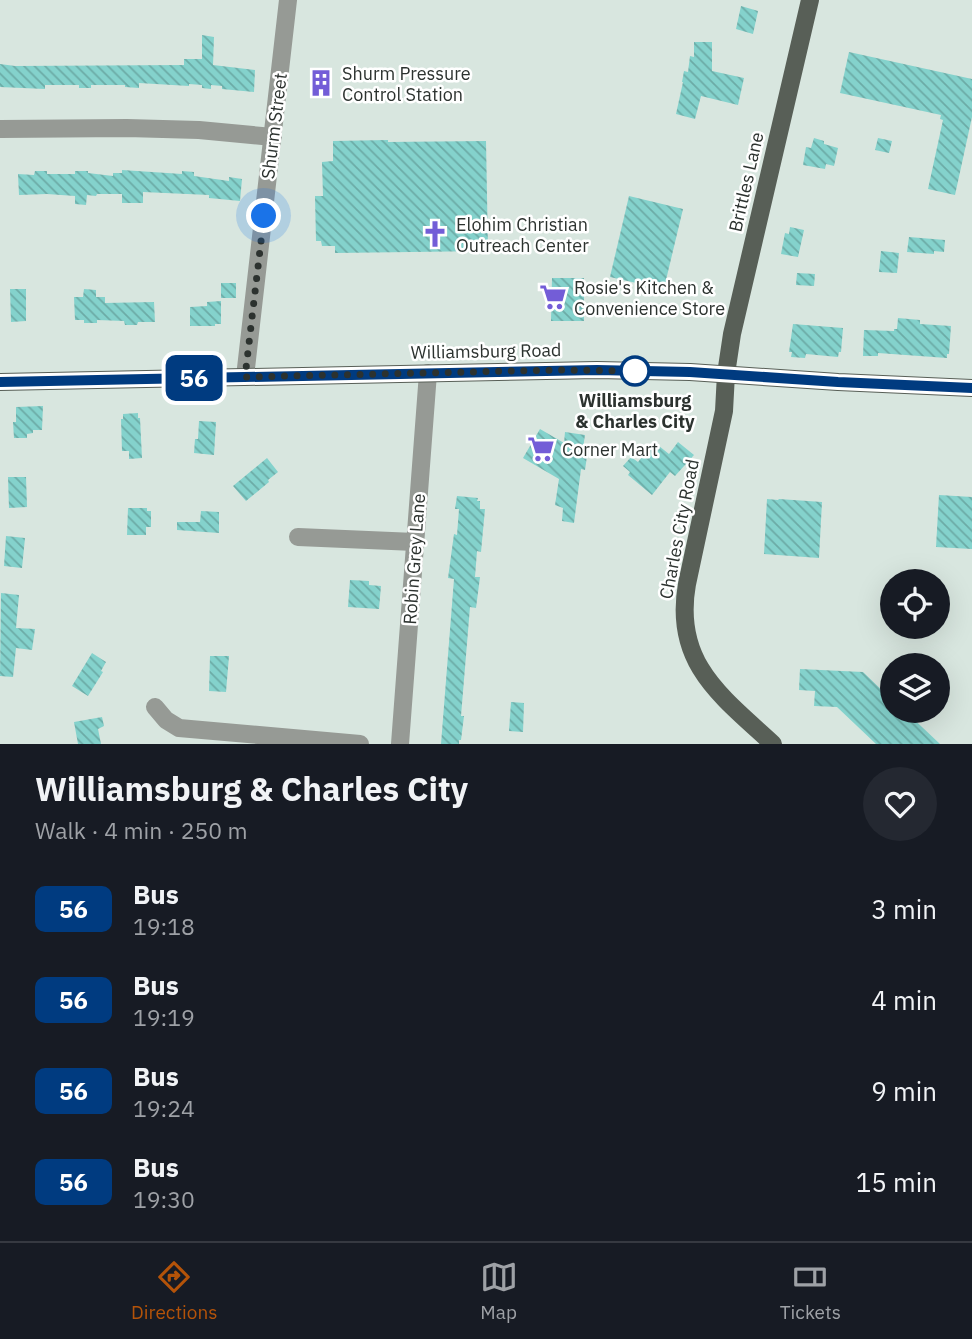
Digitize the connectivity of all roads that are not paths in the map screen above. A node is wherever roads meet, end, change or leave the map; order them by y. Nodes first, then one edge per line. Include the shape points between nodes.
1 (288, 0) edge
2 (810, 0) edge
3 (0, 129) edge
4 (273, 137) junction
5 (428, 373) junction
6 (726, 374) junction
7 (245, 377) junction
8 (0, 382) edge
9 (972, 388) edge
10 (298, 537) dead end
11 (415, 542) junction
12 (155, 707) dead end
13 (360, 744) edge
14 (400, 744) edge
15 (773, 744) edge

1 - 4 street, Shurm Street
2 - 6 main road, Brittles Lane
3 - 4 street via 139,128
4 - 7 street, Shurm Street
5 - 6 main road, Williamsburg Road via 597,370
5 - 7 main road, Williamsburg Road
5 - 11 street, Robin Grey Lane
6 - 9 main road, Williamsburg Road
6 - 15 main road, Charles City Road via 724,411 685,594 685,626 690,649 708,680
7 - 8 main road, Williamsburg Road
10 - 11 street
11 - 14 street, Robin Grey Lane
12 - 13 street via 179,728

